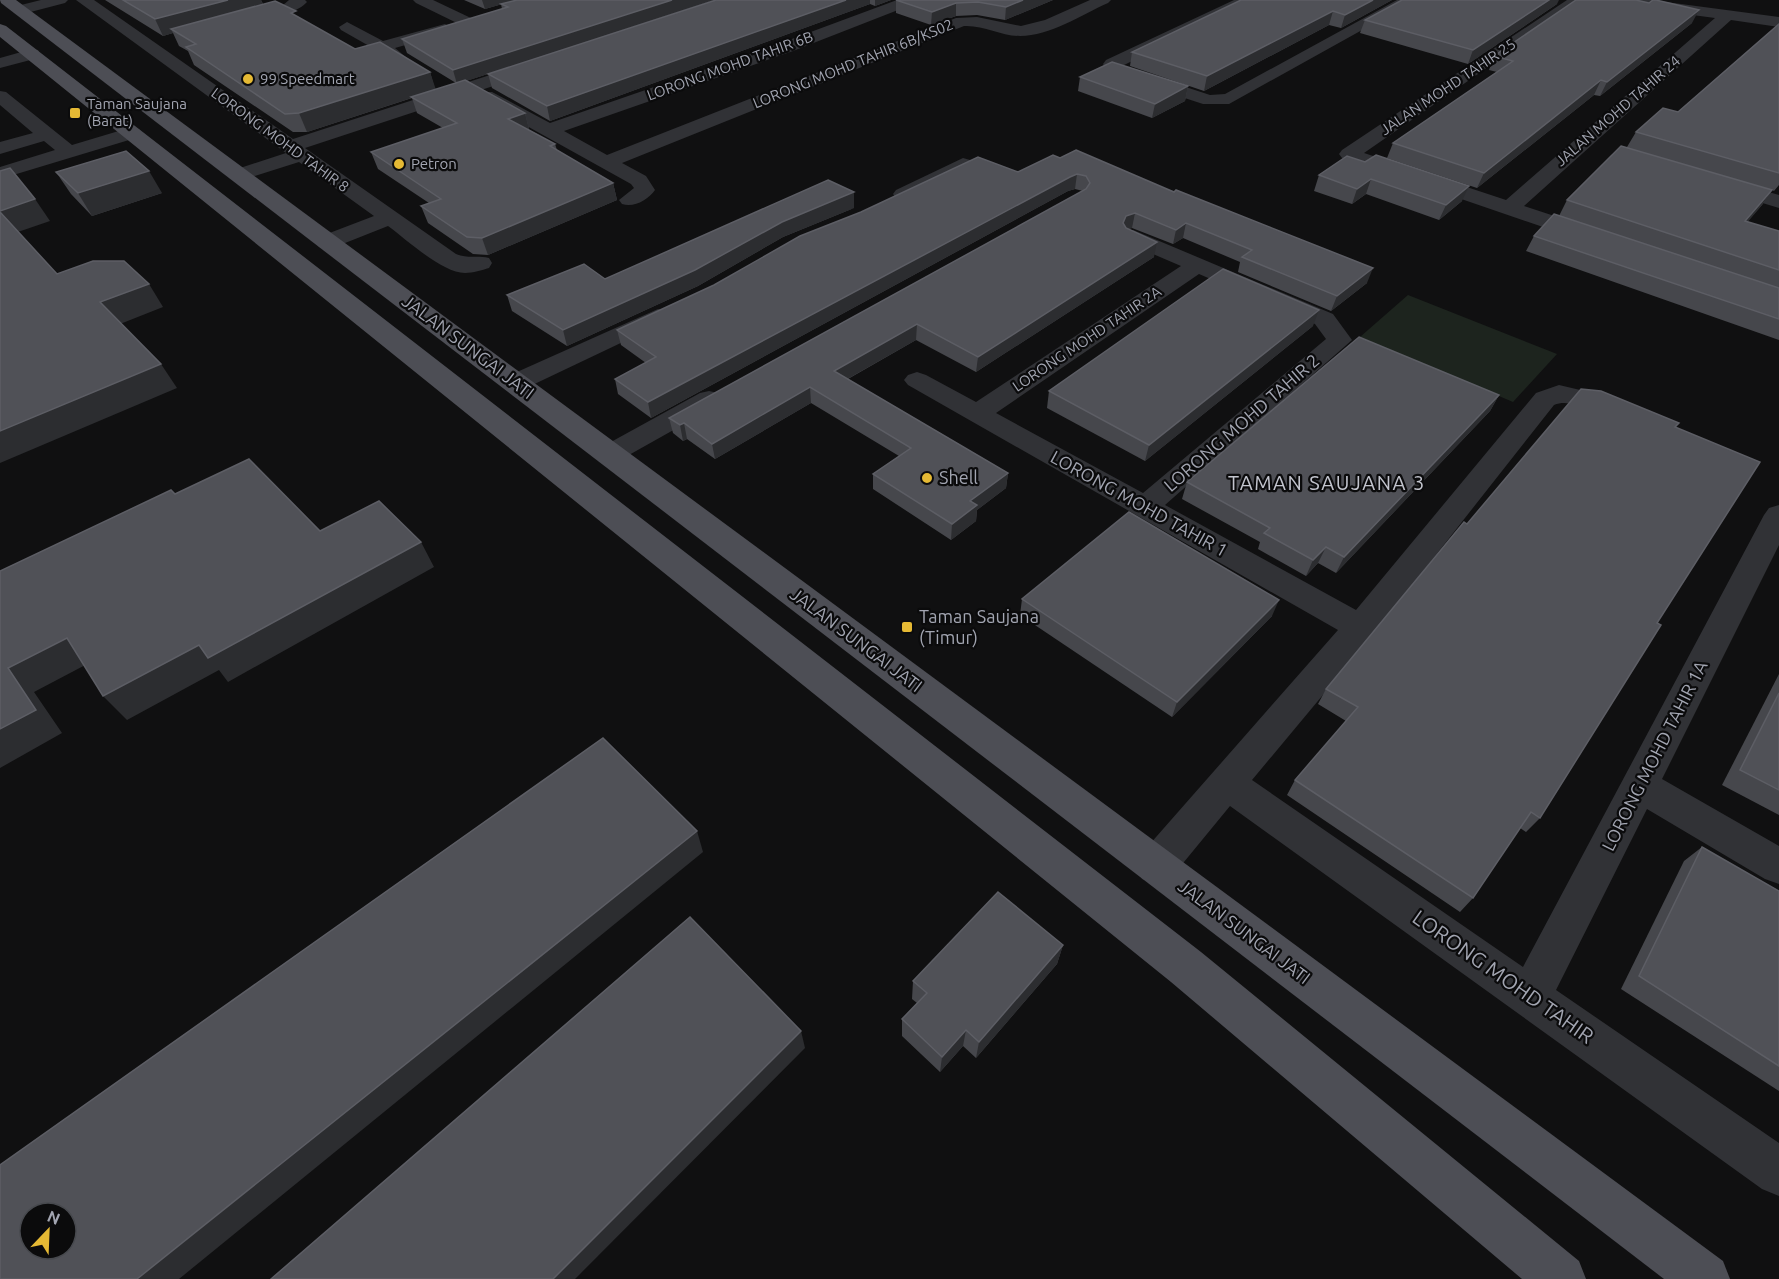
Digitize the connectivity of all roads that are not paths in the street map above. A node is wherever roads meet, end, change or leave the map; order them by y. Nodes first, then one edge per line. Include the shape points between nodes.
1 (60, 0) edge
2 (84, 0) edge
3 (421, 0) edge
4 (911, 0) edge
5 (1103, 0) edge
6 (1246, 0) edge
7 (1408, 0) edge
8 (1577, 0) edge
9 (1617, 0) edge
10 (298, 1) edge
11 (1779, 7) edge
12 (1727, 8) edge
13 (9, 13) edge
14 (1779, 22) edge
15 (232, 25) edge
16 (347, 27) dead end
17 (170, 41) edge
18 (149, 46) junction
19 (381, 47) junction
20 (32, 54) junction
21 (548, 62) edge
22 (0, 63) edge
23 (409, 64) edge
24 (437, 81) dead end
25 (463, 90) junction
26 (0, 96) edge
27 (549, 130) junction
28 (132, 133) junction
29 (46, 135) junction
30 (1582, 143) junction
31 (0, 148) edge
32 (1604, 149) dead end
33 (295, 151) junction
34 (69, 152) junction
35 (606, 162) junction
36 (963, 164) edge
37 (0, 173) edge
38 (238, 175) junction
39 (1702, 179) edge
40 (629, 200) dead end
41 (1779, 202) edge
42 (882, 204) edge
43 (1509, 208) junction
44 (389, 218) junction
45 (1133, 237) edge
46 (327, 242) junction
47 (1610, 242) edge
48 (481, 262) dead end
49 (1197, 265) junction
50 (675, 308) edge
51 (917, 380) dead end
52 (515, 383) junction
53 (729, 388) edge
54 (1584, 399) edge
55 (977, 413) junction
56 (610, 454) junction
57 (1145, 507) junction
58 (1779, 515) edge
59 (1360, 627) junction
60 (1227, 783) junction
61 (1639, 785) junction
62 (1156, 866) junction
63 (1779, 866) edge
64 (1530, 997) junction
65 (1779, 1172) edge
66 (1562, 1279) edge
67 (1705, 1279) edge

1 - 13 street
2 - 18 street, LORONG MOHD TAHIR 8
3 - 19 street via 473,20
4 - 27 street, LORONG MOHD TAHIR 6B
5 - 35 street, LORONG MOHD TAHIR 6B/KS02 via 1023,32 981,21 962,21
6 - 7 street via 1112,64 1114,69 1209,100 1229,99
8 - 43 street, JALAN MOHD TAHIR 25 via 1349,154
9 - 12 street
10 - 15 street via 288,9
11 - 12 street
12 - 14 street
12 - 30 street, JALAN MOHD TAHIR 24
13 - 20 main road
13 - 38 main road, JALAN SUNGAI JATI
16 - 19 street
17 - 18 street
18 - 33 street, LORONG MOHD TAHIR 8
19 - 23 street
20 - 22 street
20 - 28 main road
21 - 25 street
24 - 25 street
25 - 27 street
25 - 33 street
26 - 29 street
27 - 35 street
28 - 34 street
28 - 66 main road via 1186,967
29 - 31 street
29 - 34 street
30 - 32 street
30 - 43 street, JALAN MOHD TAHIR 24
33 - 38 street
33 - 44 street, LORONG MOHD TAHIR 8
34 - 37 street
35 - 40 street via 639,180 645,190
36 - 42 street
38 - 46 main road, JALAN SUNGAI JATI
39 - 41 street
43 - 47 street
44 - 46 street
44 - 48 street, LORONG MOHD TAHIR 8 via 457,264
45 - 49 street
46 - 52 main road, JALAN SUNGAI JATI
49 - 55 street, LORONG MOHD TAHIR 2A
49 - 57 street, LORONG MOHD TAHIR 2 via 1324,319 1340,340
50 - 52 street
51 - 55 street, LORONG MOHD TAHIR 1
52 - 56 main road, JALAN SUNGAI JATI
53 - 56 street
54 - 59 street via 1559,393 1545,399
55 - 57 street, LORONG MOHD TAHIR 1
56 - 62 main road, JALAN SUNGAI JATI
57 - 59 street, LORONG MOHD TAHIR 1
58 - 61 street, LORONG MOHD TAHIR 1A
59 - 60 street
60 - 62 street
60 - 64 street, LORONG MOHD TAHIR
61 - 63 street
61 - 64 street, LORONG MOHD TAHIR 1A
62 - 67 main road, JALAN SUNGAI JATI
64 - 65 street, LORONG MOHD TAHIR

